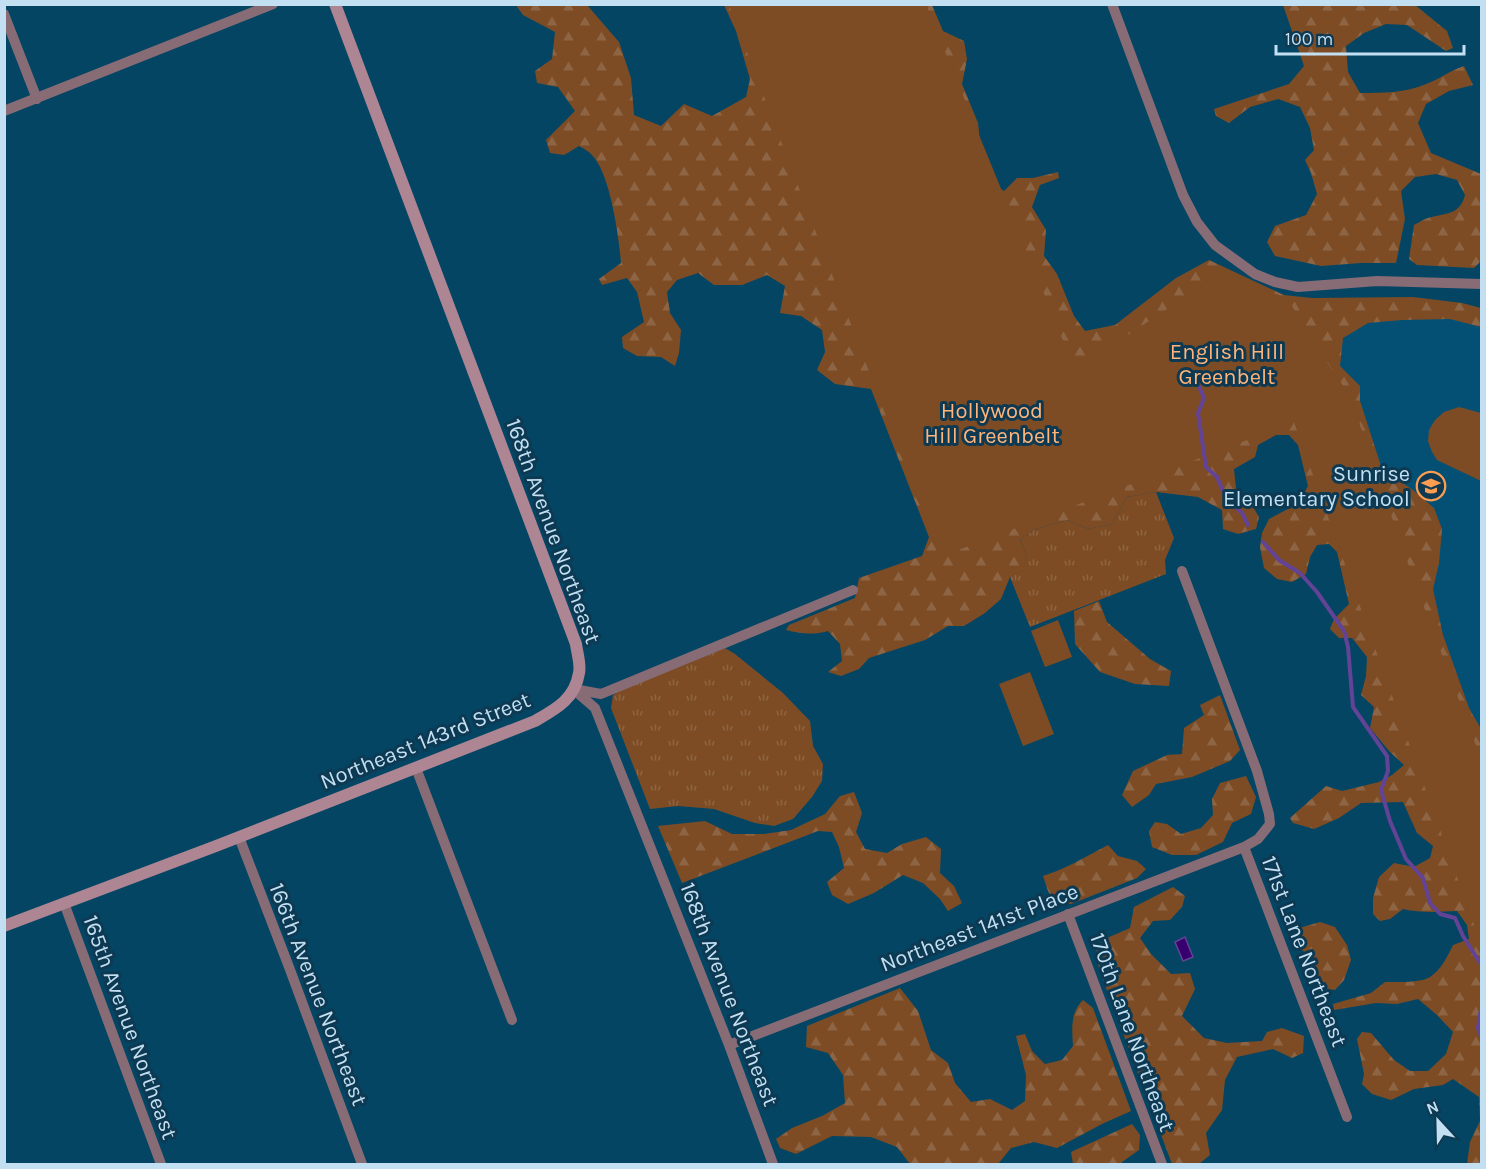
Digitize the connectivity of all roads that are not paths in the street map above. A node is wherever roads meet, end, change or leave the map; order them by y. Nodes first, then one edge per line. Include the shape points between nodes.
1 (273, 4) edge
2 (335, 4) edge
3 (1113, 4) edge
4 (4, 14) edge
5 (37, 99) junction
6 (4, 111) edge
7 (1482, 284) edge
8 (1182, 571) dead end
9 (853, 590) dead end
10 (573, 689) junction
11 (416, 768) junction
12 (239, 837) junction
13 (1244, 847) junction
14 (64, 903) junction
15 (1068, 914) junction
16 (4, 926) edge
17 (512, 1020) dead end
18 (729, 1045) junction
19 (1347, 1117) dead end
20 (161, 1164) edge
21 (362, 1164) edge
22 (773, 1164) edge
23 (1162, 1164) edge

1 - 5 street
2 - 10 street, 168th Avenue Northeast via 576,644 580,671
3 - 7 street via 1184,195 1197,222 1215,245 1255,274 1298,287 1377,281
4 - 5 street
5 - 6 street
8 - 13 street, 171st Lane Northeast via 1254,762 1269,814 1270,824
9 - 10 street via 601,694
10 - 11 street, Northeast 143rd Street via 561,706 535,721
10 - 18 street, 168th Avenue Northeast via 595,708
11 - 12 street, Northeast 143rd Street
11 - 17 street
12 - 14 street, Northeast 143rd Street
12 - 21 street, 166th Avenue Northeast
13 - 15 street, Northeast 141st Place
13 - 19 street, 171st Lane Northeast
14 - 16 street, Northeast 143rd Street
14 - 20 street, 165th Avenue Northeast
15 - 18 street, Northeast 141st Place
15 - 23 street, 170th Lane Northeast
18 - 22 street, 168th Avenue Northeast

